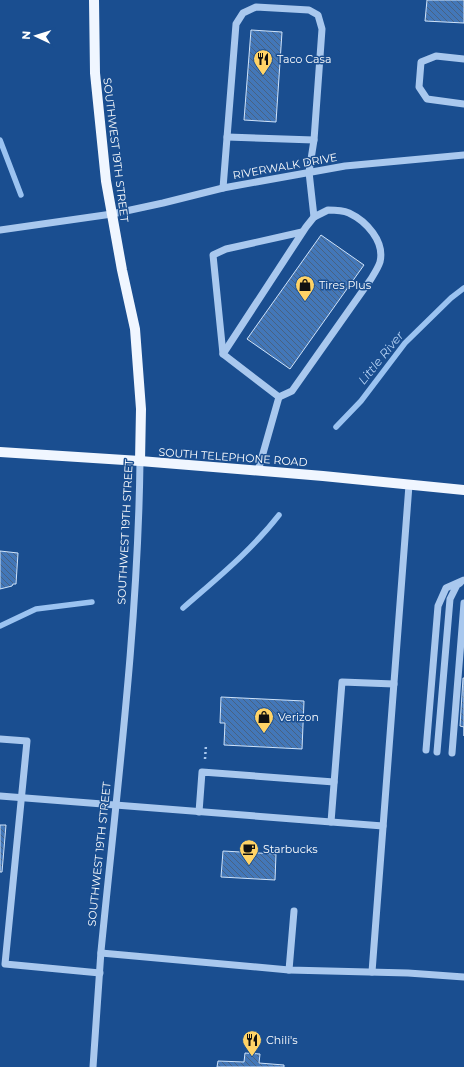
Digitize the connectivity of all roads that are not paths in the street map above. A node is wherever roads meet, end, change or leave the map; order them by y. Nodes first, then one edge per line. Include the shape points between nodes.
1 (94, 0) edge
2 (464, 59) edge
3 (464, 104) edge
4 (227, 137) junction
5 (314, 140) junction
6 (464, 155) edge
7 (309, 172) junction
8 (223, 188) junction
9 (112, 214) junction
10 (314, 217) junction
11 (0, 230) edge
12 (302, 232) junction
13 (223, 354) junction
14 (279, 397) junction
15 (0, 452) edge
16 (140, 461) junction
17 (258, 471) junction
18 (410, 485) junction
19 (464, 490) edge
20 (464, 580) edge
21 (464, 603) edge
22 (394, 684) junction
23 (0, 739) edge
24 (426, 750) dead end
25 (437, 752) dead end
26 (452, 752) dead end
27 (334, 782) junction
28 (0, 796) edge
29 (22, 797) junction
30 (117, 805) junction
31 (199, 812) junction
32 (331, 822) junction
33 (383, 826) junction
34 (294, 911) dead end
35 (101, 953) junction
36 (289, 970) junction
37 (372, 972) junction
38 (100, 973) junction
39 (464, 977) edge
40 (93, 1067) edge

1 - 9 main road, SOUTHWEST 19TH STREET via 95,73 106,181
2 - 3 street via 436,56 421,62 419,87 428,99
4 - 5 street
4 - 5 street via 236,24 244,13 256,7 309,10 318,16 322,28
4 - 8 street
5 - 7 street
6 - 7 street, RIVERWALK DRIVE via 345,166
7 - 8 street, RIVERWALK DRIVE
7 - 10 street
8 - 9 street, RIVERWALK DRIVE
9 - 11 street, RIVERWALK DRIVE
9 - 16 main road, SOUTHWEST 19TH STREET via 135,329 141,409
10 - 12 street
10 - 14 street via 328,210 337,210 348,212 363,222 374,234 380,262 371,279 292,391
12 - 13 street
12 - 13 street via 226,249 213,255
13 - 14 street
14 - 17 street
15 - 16 main road, SOUTH TELEPHONE ROAD
16 - 17 main road, SOUTH TELEPHONE ROAD
16 - 30 street, SOUTHWEST 19TH STREET via 130,668
17 - 18 main road, SOUTH TELEPHONE ROAD
18 - 19 main road, SOUTH TELEPHONE ROAD
18 - 22 street
20 - 24 street via 446,588 438,606
20 - 25 street via 457,585 450,599
21 - 26 street
22 - 27 street via 342,682
22 - 33 street
23 - 29 street via 27,741
27 - 31 street via 202,772
27 - 32 street
28 - 29 street
29 - 30 street
29 - 38 street via 5,964
30 - 31 street
30 - 35 street, SOUTHWEST 19TH STREET
31 - 32 street
32 - 33 street
33 - 37 street
34 - 36 street
35 - 36 street
35 - 38 street, SOUTHWEST 19TH STREET
36 - 37 street
37 - 39 street
38 - 40 street, SOUTHWEST 19TH STREET

